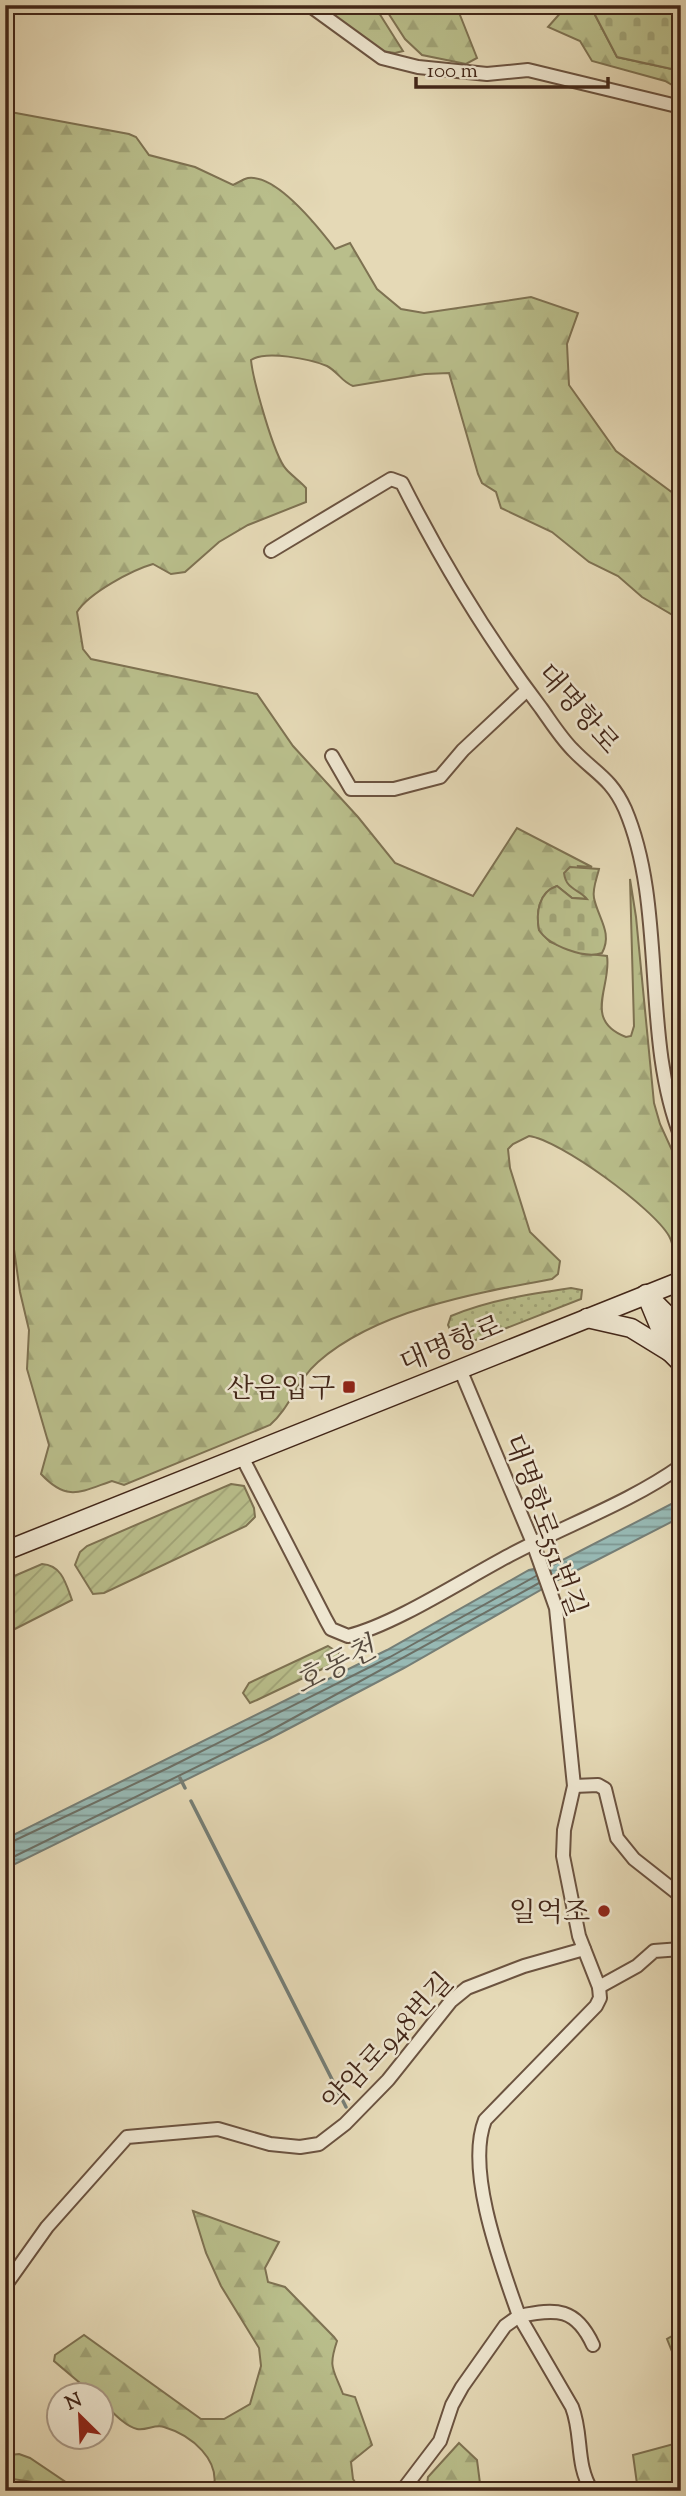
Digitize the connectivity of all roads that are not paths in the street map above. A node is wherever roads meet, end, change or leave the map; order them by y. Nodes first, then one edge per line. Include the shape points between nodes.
1 (309, 5) edge
2 (681, 107) edge
3 (271, 551) dead end
4 (527, 690) junction
5 (332, 756) dead end
6 (681, 1137) edge
7 (681, 1281) edge
8 (646, 1294) junction
9 (583, 1318) junction
10 (681, 1329) edge
11 (676, 1357) edge
12 (460, 1369) junction
13 (242, 1457) junction
14 (681, 1466) edge
15 (534, 1545) junction
16 (5, 1551) edge
17 (574, 1786) junction
18 (681, 1896) edge
19 (584, 1949) junction
20 (681, 1949) edge
21 (598, 1987) junction
22 (5, 2286) edge
23 (519, 2316) junction
24 (593, 2345) dead end
25 (402, 2491) edge
26 (593, 2491) edge

1 - 2 street via 382,58 487,74 528,70
3 - 4 street, 대명항로 via 397,479 476,617
4 - 5 street via 447,771 418,785 351,789
4 - 6 street, 대명항로 via 572,750 614,785 634,834 665,1080
7 - 8 main road, 대명항로
8 - 9 main road, 대명항로
8 - 10 main road
8 - 11 main road
9 - 11 main road via 631,1328
9 - 12 main road, 대명항로
12 - 13 main road, 대명항로
12 - 15 street, 대명항로551번길
13 - 15 street via 326,1620 339,1634 348,1636 377,1626
13 - 16 main road, 대명항로
14 - 15 street
15 - 17 street, 대명항로551번길 via 561,1640
17 - 18 street via 605,1789 617,1838 634,1859
17 - 19 street, 대명항로551번길 via 563,1856
19 - 21 street, 대명항로551번길
19 - 22 street, 약암로948번길 via 467,1988 451,2001 388,2080 319,2144 270,2144 218,2129 127,2137 47,2227
20 - 21 street via 654,1951
21 - 23 street via 596,2006 482,2127 484,2189
23 - 24 street via 555,2312 574,2316
23 - 25 street via 505,2326 462,2387 436,2448
23 - 26 street via 572,2407 580,2463

